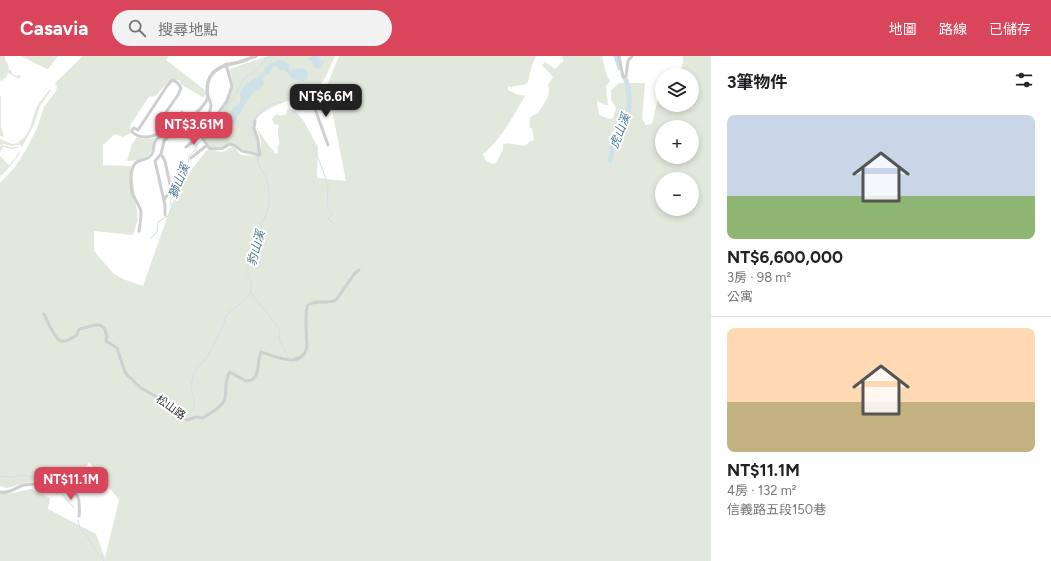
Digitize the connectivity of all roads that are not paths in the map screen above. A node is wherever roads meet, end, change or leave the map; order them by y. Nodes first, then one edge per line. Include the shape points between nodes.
1 (256, 56) edge
2 (619, 56) edge
3 (632, 56) edge
4 (226, 64) junction
5 (310, 96) dead end
6 (208, 97) junction
7 (182, 112) dead end
8 (253, 123) dead end
9 (164, 132) junction
10 (159, 134) junction
11 (200, 136) junction
12 (207, 145) junction
13 (328, 145) dead end
14 (186, 147) dead end
15 (161, 154) junction
16 (191, 158) dead end
17 (164, 200) junction
18 (165, 215) dead end
19 (139, 231) dead end
20 (359, 270) dead end
21 (44, 314) dead end
22 (0, 492) edge
23 (79, 516) dead end

1 - 4 street via 235,64
2 - 3 street via 623,77 626,76 628,61
4 - 6 street via 214,71 209,78
4 - 11 street via 232,86 227,101 219,112 217,123
5 - 13 street
6 - 9 street via 200,110
6 - 15 street via 211,105 208,115 169,136 164,141
7 - 9 street
8 - 12 street via 255,122 260,155 242,151 230,144 212,150
9 - 10 street
9 - 10 street
10 - 10 street via 144,138 134,134 132,130 138,130 167,86 175,80 181,88 157,124
10 - 19 street via 151,155 148,159 136,162 132,170 133,193 141,214
11 - 12 street
11 - 14 street
12 - 16 street
15 - 17 street via 155,161
15 - 17 street via 172,189
17 - 18 street
20 - 21 street, 松山路 via 336,300 308,305 307,347 302,356 290,360 261,352 253,379 246,381 230,372 224,400 203,418 187,420 141,388 125,372 117,348 106,341 104,328 100,325 80,328 77,335 64,342 54,334
22 - 23 street via 8,492 28,484 49,486 58,492 62,489 78,496

